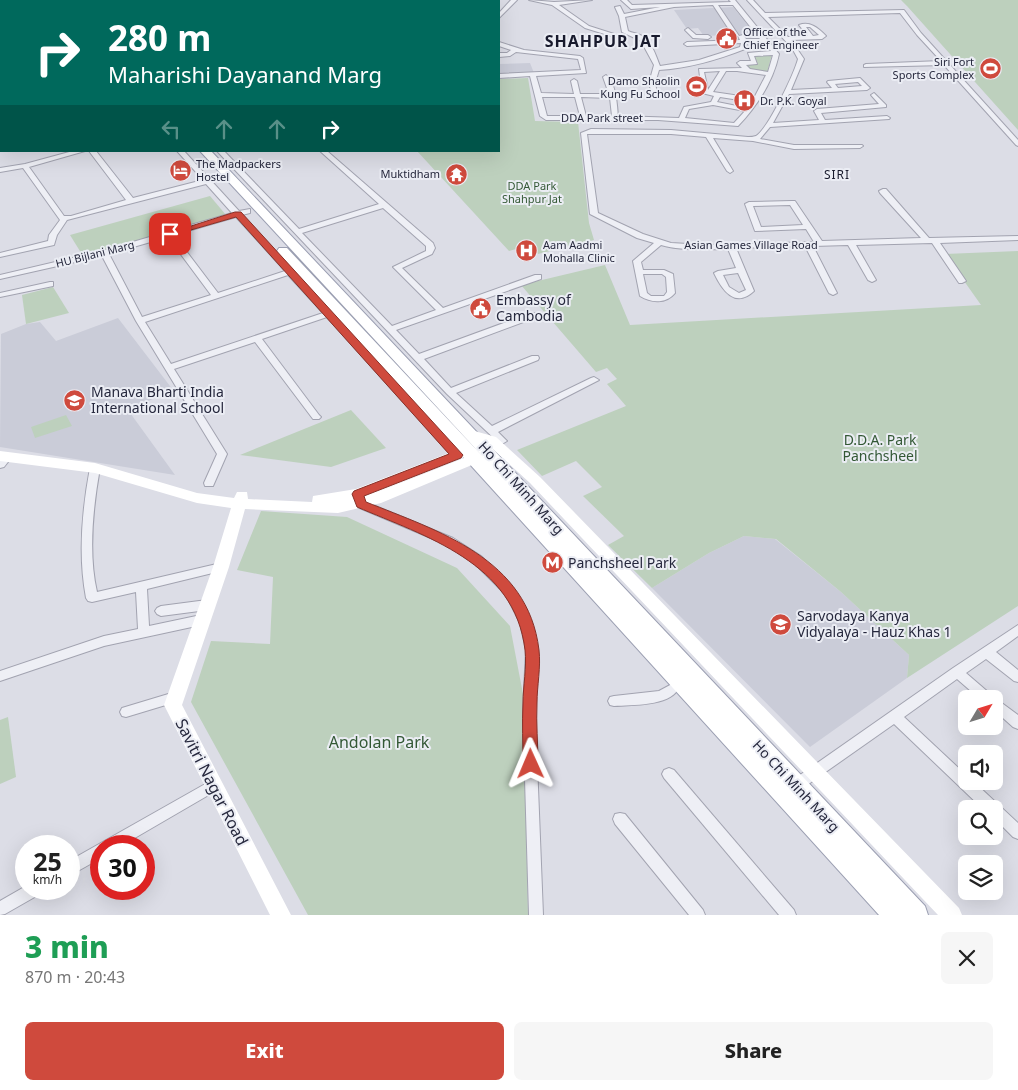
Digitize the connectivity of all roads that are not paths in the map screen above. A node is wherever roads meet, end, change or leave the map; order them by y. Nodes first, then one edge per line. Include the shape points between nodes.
1 (87, 0) edge
2 (93, 0) edge
3 (514, 0) edge
4 (589, 0) edge
5 (624, 0) edge
6 (750, 0) edge
7 (534, 1) edge
8 (733, 2) edge
9 (554, 4) junction
10 (715, 5) junction
11 (618, 7) dead end
12 (672, 7) junction
13 (500, 15) edge
14 (765, 15) junction
15 (622, 16) junction
16 (688, 30) dead end
17 (611, 34) dead end
18 (812, 38) dead end
19 (741, 39) junction
20 (786, 39) junction
21 (766, 40) junction
22 (500, 44) edge
23 (687, 44) dead end
24 (515, 50) junction
25 (775, 53) junction
26 (552, 54) junction
27 (500, 55) edge
28 (945, 63) junction
29 (866, 66) dead end
30 (656, 68) junction
31 (724, 69) junction
32 (748, 71) junction
33 (551, 72) junction
34 (533, 74) junction
35 (769, 74) junction
36 (500, 76) edge
37 (606, 76) dead end
38 (574, 81) dead end
39 (836, 89) junction
40 (787, 92) junction
41 (654, 93) dead end
42 (708, 93) junction
43 (538, 95) junction
44 (580, 95) junction
45 (718, 95) junction
46 (874, 95) dead end
47 (613, 96) junction
48 (754, 100) junction
49 (713, 103) junction
50 (871, 107) junction
51 (748, 110) junction
52 (584, 119) junction
53 (615, 119) junction
54 (681, 120) junction
55 (823, 121) junction
56 (770, 125) junction
57 (708, 135) junction
58 (754, 139) junction
59 (1018, 144) edge
60 (860, 146) dead end
61 (78, 152) edge
62 (93, 152) edge
63 (181, 152) edge
64 (193, 152) edge
65 (206, 152) edge
66 (221, 152) edge
67 (325, 153) edge
68 (25, 166) junction
69 (0, 170) edge
70 (730, 171) dead end
71 (208, 180) junction
72 (884, 191) dead end
73 (131, 201) junction
74 (384, 205) junction
75 (242, 213) junction
76 (65, 218) junction
77 (809, 227) junction
78 (296, 232) junction
79 (170, 234) junction
80 (1018, 238) edge
81 (931, 241) junction
82 (660, 242) junction
83 (851, 243) junction
84 (808, 244) junction
85 (820, 244) junction
86 (732, 246) junction
87 (104, 253) junction
88 (0, 255) edge
89 (742, 270) dead end
90 (289, 272) junction
91 (639, 272) junction
92 (0, 276) edge
93 (538, 277) dead end
94 (872, 280) dead end
95 (962, 280) dead end
96 (50, 284) dead end
97 (833, 294) dead end
98 (0, 295) edge
99 (216, 296) junction
100 (441, 311) junction
101 (328, 314) junction
102 (534, 315) dead end
103 (140, 321) junction
104 (391, 329) junction
105 (257, 339) junction
106 (418, 358) junction
107 (535, 358) dead end
108 (169, 368) junction
109 (594, 380) dead end
110 (450, 392) junction
111 (316, 417) dead end
112 (493, 430) junction
113 (502, 441) dead end
114 (467, 450) junction
115 (2, 457) edge
116 (95, 468) junction
117 (123, 472) junction
118 (208, 484) dead end
119 (359, 499) junction
120 (241, 500) junction
121 (221, 568) junction
122 (141, 587) junction
123 (161, 611) dead end
124 (204, 612) junction
125 (1018, 630) edge
126 (144, 633) junction
127 (986, 652) junction
128 (957, 672) junction
129 (0, 676) edge
130 (1018, 677) edge
131 (672, 688) dead end
132 (978, 690) edge
133 (175, 697) junction
134 (614, 701) dead end
135 (1003, 710) edge
136 (126, 712) dead end
137 (894, 716) junction
138 (1018, 723) edge
139 (815, 772) junction
140 (669, 774) dead end
141 (214, 785) junction
142 (795, 786) junction
143 (984, 800) edge
144 (1003, 817) edge
145 (620, 818) dead end
146 (1018, 831) edge
147 (127, 835) edge
148 (16, 900) edge
149 (0, 909) edge
150 (281, 915) edge
151 (536, 915) edge
152 (698, 915) edge
153 (789, 915) edge
154 (895, 915) edge
155 (916, 915) edge
156 (952, 915) edge

1 - 2 street
3 - 13 street
4 - 9 street
5 - 12 street via 631,7
6 - 14 street
7 - 9 street
8 - 10 street
8 - 21 street
9 - 17 street via 587,27
10 - 12 street
10 - 19 street
11 - 15 street
12 - 15 street
14 - 20 street
14 - 28 street via 900,10
15 - 30 street via 626,32 640,36 647,44
16 - 19 street via 695,37
18 - 20 street
19 - 21 street
19 - 21 street
19 - 23 street
19 - 30 street via 743,48 716,58 678,67
20 - 40 street via 801,62
21 - 25 street
22 - 24 street
24 - 26 street
24 - 27 street
25 - 32 street via 750,54 755,63 740,63
25 - 35 street
26 - 33 street
26 - 33 street via 580,58 587,72
28 - 29 street
28 - 59 street
30 - 41 street via 652,83
31 - 32 street
31 - 42 street
31 - 42 street via 701,70 704,93
32 - 35 street
33 - 34 street
34 - 36 street
34 - 43 street, DDA Park street
35 - 48 street
37 - 47 street
38 - 44 street via 576,93
39 - 39 street via 859,88 867,88 860,80 830,82
39 - 40 street
40 - 56 street
42 - 45 street
43 - 44 street
43 - 52 street, DDA Park street via 544,117
44 - 47 street
44 - 52 street
45 - 48 street
45 - 49 street
46 - 50 street via 884,106
47 - 53 street
48 - 51 street
49 - 51 street
49 - 54 street via 686,108
50 - 55 street via 817,111
50 - 55 street via 883,118
51 - 54 street, DDA Park street via 738,124 730,126
52 - 53 street, DDA Park street
53 - 54 street, DDA Park street
55 - 56 street
56 - 58 street
57 - 58 street, Asian Games Village Road
57 - 70 street
57 - 82 street, Asian Games Village Road via 590,131 583,134 594,214
58 - 60 street, Asian Games Village Road via 793,148
61 - 68 street
62 - 73 street
63 - 71 street
64 - 75 main road, Ho Chi Minh Marg
65 - 114 main road, Ho Chi Minh Marg
66 - 78 street
67 - 74 street
68 - 69 street
68 - 76 street via 60,216
71 - 73 street
71 - 75 street
72 - 81 street
73 - 76 street
74 - 78 street
74 - 100 street via 430,245 428,252 397,266
75 - 79 street, HU Bijlani Marg
75 - 90 street
75 - 114 main road, Ho Chi Minh Marg
76 - 88 street via 51,243
77 - 77 street via 792,203 749,204 758,229
77 - 85 street
78 - 104 street
79 - 87 street, HU Bijlani Marg
79 - 99 street
80 - 81 street, Asian Games Village Road
81 - 83 street, Asian Games Village Road
81 - 95 street
82 - 86 street, Asian Games Village Road
82 - 91 street via 637,261
83 - 85 street, Asian Games Village Road
83 - 94 street
84 - 85 street, Asian Games Village Road
84 - 86 street, Asian Games Village Road
84 - 97 street
86 - 89 street
87 - 92 street, HU Bijlani Marg
87 - 103 street
90 - 99 street
90 - 101 street
91 - 91 street via 643,294 649,298 666,298 671,293 670,276 664,272
93 - 100 street
96 - 98 street
99 - 103 street
100 - 104 street
101 - 105 street
101 - 114 street
102 - 106 street
103 - 108 street
104 - 106 street
105 - 108 street
105 - 111 street
106 - 110 street
107 - 110 street
108 - 118 street via 222,454
109 - 112 street
110 - 112 street
112 - 113 street
114 - 119 street via 443,466
114 - 139 street via 491,440 535,480
114 - 142 main road, Ho Chi Minh Marg
114 - 154 main road, Ho Chi Minh Marg
115 - 116 street
115 - 117 street
116 - 117 street
116 - 122 street via 91,486 88,558 92,598
117 - 120 street via 197,498
119 - 120 street via 338,508
119 - 151 street via 449,541 477,559 510,592 526,623 532,650 529,711
120 - 121 street
121 - 122 street
121 - 124 street
122 - 126 street
123 - 124 street
124 - 126 street
124 - 133 street
125 - 127 street
126 - 129 street via 104,641
127 - 128 street
127 - 130 street
128 - 132 street
128 - 137 street
131 - 134 street via 661,696
133 - 136 street
133 - 141 street, Savitri Nagar Road via 172,705
135 - 138 street
137 - 139 street
137 - 143 street
139 - 142 street
139 - 156 street
140 - 153 street
141 - 147 street
141 - 150 street, Savitri Nagar Road
142 - 155 main road, Ho Chi Minh Marg
144 - 146 street
145 - 152 street
148 - 149 street

